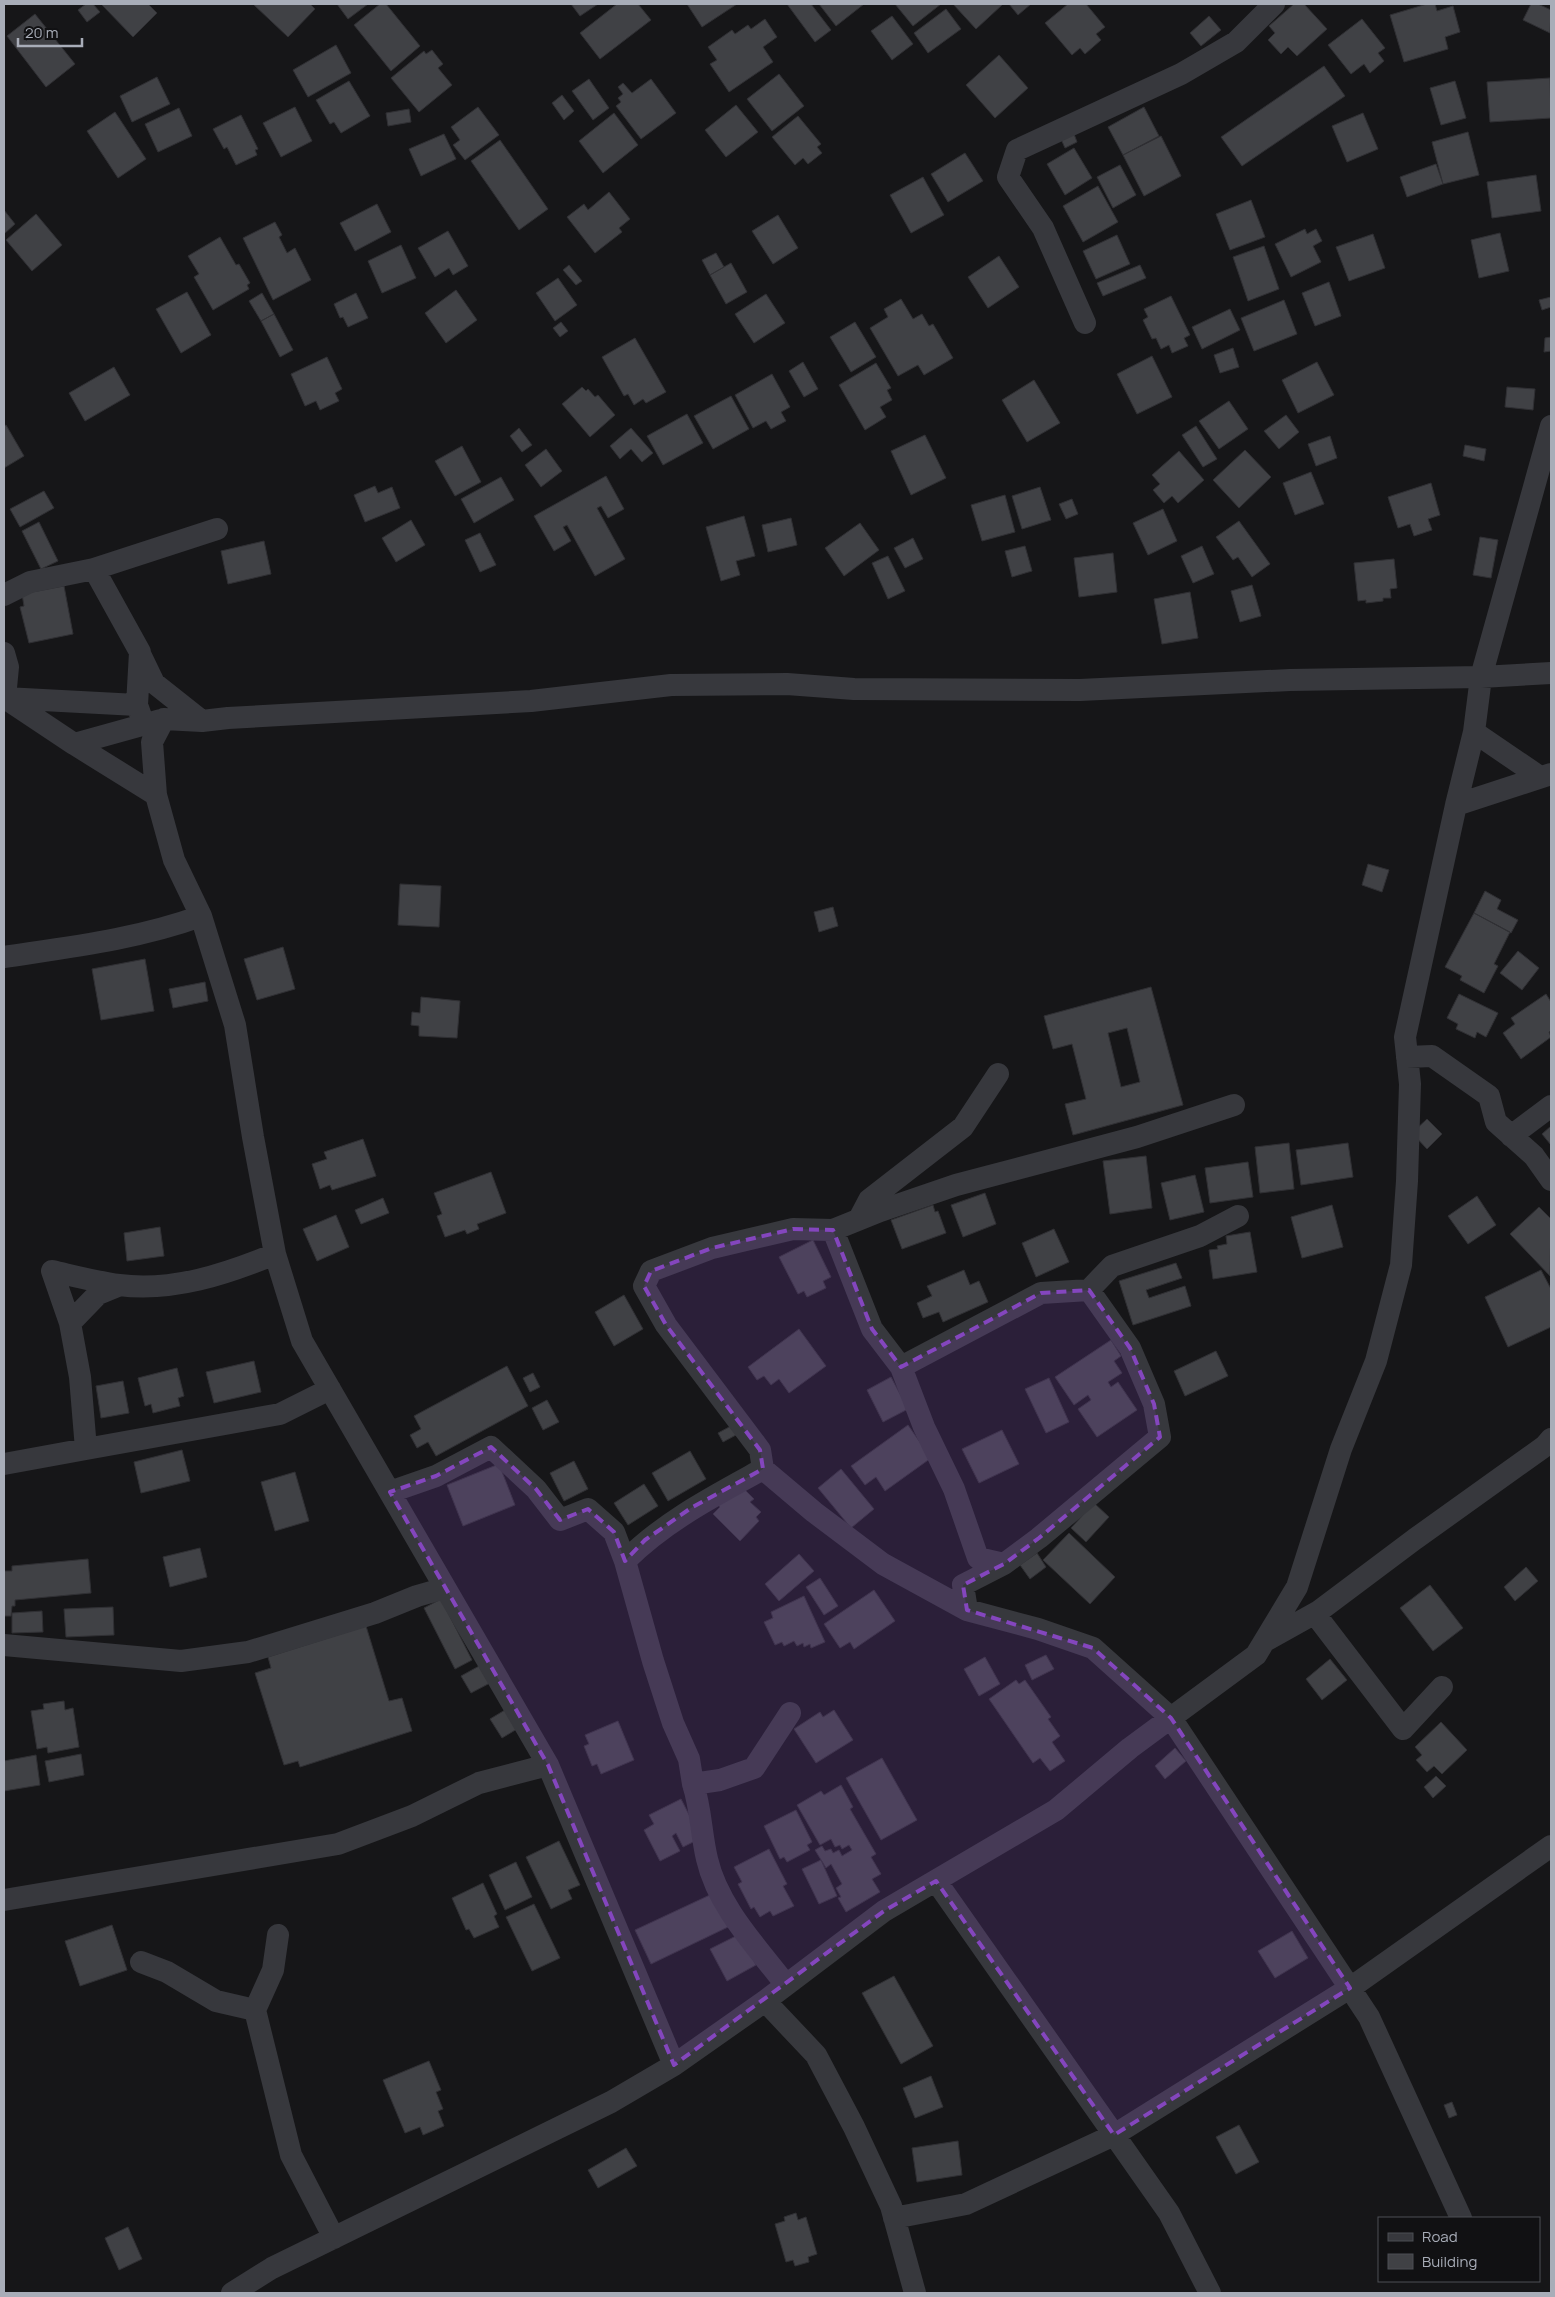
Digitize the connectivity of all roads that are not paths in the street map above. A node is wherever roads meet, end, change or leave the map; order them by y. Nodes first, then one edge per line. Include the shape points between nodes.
1 (1274, 4) edge
2 (1086, 323) dead end
3 (1551, 426) edge
4 (1546, 471) edge
5 (217, 530) dead end
6 (94, 570) junction
7 (4, 595) edge
8 (140, 652) junction
9 (4, 653) edge
10 (1551, 673) edge
11 (1481, 677) junction
12 (4, 698) edge
13 (149, 716) junction
14 (202, 721) junction
15 (1474, 732) junction
16 (74, 744) junction
17 (1546, 775) edge
18 (156, 795) junction
19 (1456, 805) junction
20 (201, 916) junction
21 (4, 958) edge
22 (1407, 1057) junction
23 (998, 1074) dead end
24 (1234, 1105) dead end
25 (1551, 1106) edge
26 (1511, 1136) junction
27 (1551, 1180) edge
28 (1238, 1216) dead end
29 (859, 1220) junction
30 (833, 1230) junction
31 (275, 1254) junction
32 (120, 1285) junction
33 (1089, 1290) junction
34 (70, 1323) junction
35 (901, 1367) junction
36 (330, 1390) junction
37 (1551, 1439) edge
38 (86, 1449) junction
39 (4, 1464) edge
40 (764, 1469) junction
41 (390, 1492) junction
42 (625, 1561) junction
43 (1004, 1564) junction
44 (445, 1588) junction
45 (967, 1610) junction
46 (1315, 1614) junction
47 (1266, 1640) junction
48 (4, 1645) edge
49 (1442, 1688) dead end
50 (790, 1713) dead end
51 (1171, 1718) junction
52 (548, 1765) junction
53 (693, 1784) junction
54 (1551, 1846) edge
55 (936, 1881) junction
56 (4, 1900) edge
57 (278, 1936) dead end
58 (141, 1962) dead end
59 (786, 1985) junction
60 (1350, 1988) junction
61 (765, 2001) junction
62 (255, 2010) junction
63 (674, 2065) junction
64 (1114, 2135) junction
65 (1461, 2217) edge
66 (894, 2218) junction
67 (334, 2238) junction
68 (232, 2293) edge
69 (915, 2293) edge
70 (1210, 2293) edge

1 - 2 street via 1236,42 1181,74 1017,150 1008,176 1043,228
3 - 4 street
4 - 11 street
5 - 6 street
6 - 7 street via 30,582
6 - 8 street
8 - 13 street
8 - 14 street via 154,683
9 - 12 street via 8,667
10 - 11 street
11 - 14 street via 1290,680 1080,690 671,685 532,702
11 - 15 street
12 - 13 street
12 - 16 street
13 - 14 street
13 - 16 street
13 - 18 street
15 - 17 street
15 - 19 street
16 - 18 street
17 - 19 street
18 - 20 street via 174,860
19 - 22 street via 1405,1037
20 - 21 street via 168,928
20 - 31 street via 235,1025
22 - 26 street via 1432,1056 1489,1096 1496,1122
22 - 47 street via 1410,1104 1401,1265 1376,1360 1341,1449 1297,1587
23 - 29 street via 963,1127 868,1200
24 - 29 street via 1137,1138 956,1185
25 - 26 street
26 - 27 street via 1534,1156
28 - 33 street via 1200,1236 1112,1266
29 - 30 street
30 - 35 street via 872,1329
30 - 40 street via 793,1230 712,1248 651,1271 644,1286 666,1325 760,1450
31 - 32 street via 230,1272 167,1285
31 - 36 street via 302,1341
32 - 34 street via 98,1294
32 - 34 street via 52,1271
33 - 35 street via 1041,1293
33 - 43 street via 1130,1348 1154,1404 1160,1437
34 - 38 street via 80,1377
35 - 43 street via 924,1427 954,1489 978,1558
36 - 38 street via 280,1414
36 - 41 street
37 - 46 street
38 - 39 street
40 - 42 street via 691,1508 645,1540
40 - 45 street via 883,1564
41 - 42 street via 436,1476 491,1447 536,1489 560,1520 588,1510 595,1515 614,1532
41 - 44 street
42 - 53 street via 642,1627 689,1759
43 - 45 street via 964,1585
44 - 48 street via 248,1652 181,1661
44 - 52 street
45 - 51 street via 1093,1648
46 - 47 street
46 - 49 street via 1403,1729
47 - 51 street via 1256,1655
50 - 53 street via 754,1768 720,1780
51 - 55 street via 1056,1810
51 - 60 street
52 - 56 street via 479,1783 412,1816 338,1844
52 - 63 street
53 - 59 street via 707,1860 718,1890
54 - 60 street
55 - 59 street via 884,1911
55 - 64 street
57 - 62 street via 273,1970
58 - 62 street via 167,1972 216,2001
59 - 61 street
60 - 64 street
60 - 65 street via 1369,2017
61 - 63 street
61 - 66 street via 816,2055 854,2127
62 - 67 street via 290,2155
63 - 67 street via 611,2102
64 - 66 street via 966,2204
64 - 70 street via 1168,2212
66 - 69 street
67 - 68 street via 272,2268

